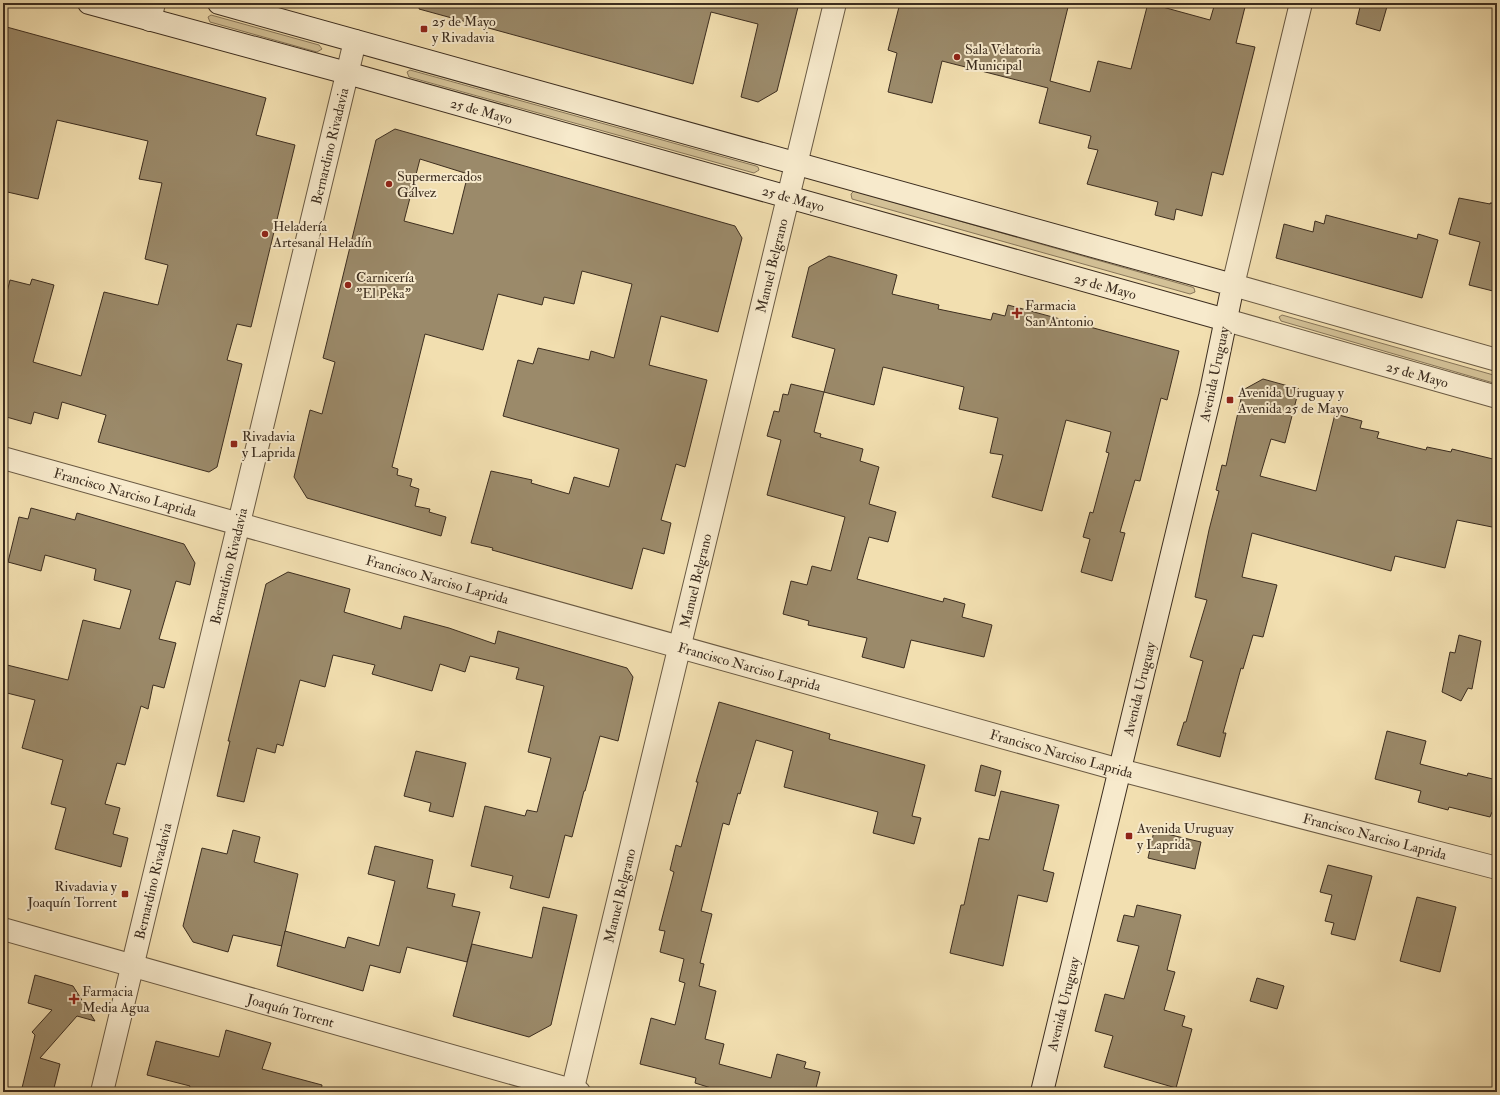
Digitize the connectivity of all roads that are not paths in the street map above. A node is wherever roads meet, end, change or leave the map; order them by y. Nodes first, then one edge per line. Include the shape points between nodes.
1 (89, 3) edge
2 (219, 3) edge
3 (835, 3) edge
4 (1301, 3) edge
5 (152, 11) edge
6 (355, 41) junction
7 (347, 73) junction
8 (796, 164) junction
9 (788, 197) junction
10 (1233, 285) junction
11 (1226, 320) junction
12 (1497, 360) edge
13 (1497, 397) edge
14 (3, 458) edge
15 (239, 524) junction
16 (680, 647) junction
17 (1120, 770) junction
18 (1497, 868) edge
19 (3, 929) edge
20 (132, 965) junction
21 (575, 1091) edge
22 (102, 1092) edge
23 (1042, 1092) edge

1 - 5 street, 25 de Mayo
2 - 6 street
3 - 8 street, Manuel Belgrano
4 - 10 street, Avenida Uruguay
5 - 7 street, 25 de Mayo
6 - 7 street, Bernardino Rivadavia
6 - 8 street
7 - 9 street, 25 de Mayo
7 - 15 street, Bernardino Rivadavia
8 - 9 street, Manuel Belgrano
8 - 10 street
9 - 11 street, 25 de Mayo
9 - 16 street, Manuel Belgrano
10 - 11 street, Avenida Uruguay
10 - 12 street
11 - 13 street, 25 de Mayo
11 - 17 street, Avenida Uruguay
14 - 15 street, Francisco Narciso Laprida
15 - 16 street, Francisco Narciso Laprida
15 - 20 street, Bernardino Rivadavia
16 - 17 street, Francisco Narciso Laprida
16 - 21 street, Manuel Belgrano
17 - 18 street, Francisco Narciso Laprida
17 - 23 street, Avenida Uruguay
19 - 20 street, Joaquín Torrent
20 - 21 street, Joaquín Torrent
20 - 22 street, Bernardino Rivadavia

